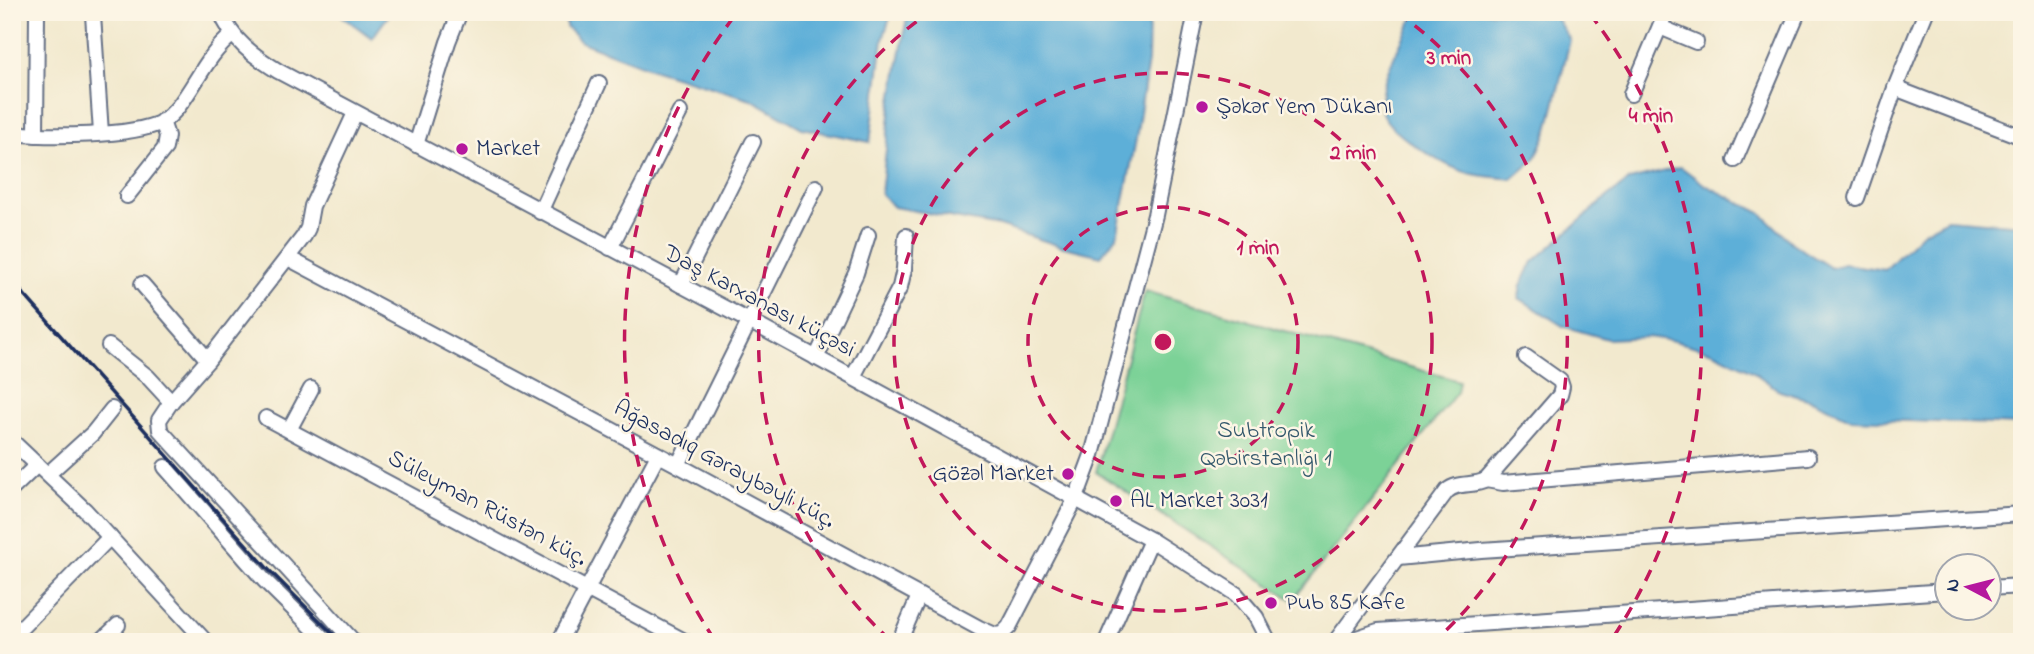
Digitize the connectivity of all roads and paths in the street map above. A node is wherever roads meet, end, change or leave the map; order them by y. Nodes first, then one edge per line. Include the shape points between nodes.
1 (37, 12) edge
2 (221, 12) edge
3 (460, 12) edge
4 (1196, 12) edge
5 (1666, 12) edge
6 (1798, 12) edge
7 (1926, 12) edge
8 (93, 15) dead end
9 (1660, 27) junction
10 (232, 35) junction
11 (1696, 42) dead end
12 (599, 83) dead end
13 (1895, 88) junction
14 (1631, 94) dead end
15 (680, 112) dead end
16 (355, 113) junction
17 (162, 121) junction
18 (12, 133) edge
19 (101, 133) junction
20 (36, 135) junction
21 (2022, 137) edge
22 (753, 142) dead end
23 (416, 145) junction
24 (1735, 160) dead end
25 (816, 187) dead end
26 (127, 196) dead end
27 (1857, 198) dead end
28 (540, 212) junction
29 (868, 234) dead end
30 (906, 236) dead end
31 (610, 248) junction
32 (288, 258) junction
33 (142, 284) dead end
34 (681, 285) junction
35 (749, 321) junction
36 (109, 346) dead end
37 (1526, 357) dead end
38 (817, 358) junction
39 (208, 360) junction
40 (853, 377) junction
41 (311, 388) dead end
42 (171, 402) junction
43 (112, 409) dead end
44 (266, 418) dead end
45 (289, 430) junction
46 (12, 441) edge
47 (658, 454) junction
48 (1808, 457) dead end
49 (678, 465) junction
50 (164, 467) dead end
51 (42, 470) junction
52 (1486, 480) junction
53 (12, 489) edge
54 (1076, 498) junction
55 (2022, 514) edge
56 (110, 537) junction
57 (1150, 540) junction
58 (1398, 558) junction
59 (2022, 586) edge
60 (2002, 587) edge
61 (587, 588) junction
62 (1932, 592) edge
63 (919, 596) junction
64 (118, 625) dead end
65 (12, 628) edge
66 (976, 635) edge
67 (324, 640) edge
68 (100, 642) edge
69 (206, 642) edge
70 (354, 642) edge
71 (559, 642) edge
72 (687, 642) edge
73 (899, 642) edge
74 (1106, 642) edge
75 (1269, 642) edge
76 (1335, 642) edge
77 (1345, 642) edge

1 - 20 street
2 - 10 street, Daş Karxanası küçəsi
3 - 23 street
4 - 54 street via 1155,215 1101,425
5 - 9 street
6 - 24 street
7 - 13 street
8 - 19 street
9 - 11 street
9 - 14 street
10 - 16 street, Daş Karxanası küçəsi via 257,58
10 - 17 street via 212,54 178,107
12 - 28 street
13 - 21 street
13 - 27 street
15 - 31 street
16 - 23 street, Daş Karxanası küçəsi
16 - 32 street via 312,206 308,228
17 - 19 street via 135,130
17 - 26 street via 167,136 164,148
18 - 20 street
19 - 20 street
22 - 34 street
23 - 28 street, Daş Karxanası küçəsi
25 - 35 street
28 - 31 street, Daş Karxanası küçəsi
29 - 38 street via 856,273
30 - 40 street via 900,287
31 - 34 street, Daş Karxanası küçəsi
32 - 39 street
32 - 47 street, Ağasadıq Gəraybəyli küç.
33 - 39 street
34 - 35 street, Daş Karxanası küçəsi
35 - 38 street, Daş Karxanası küçəsi
35 - 49 street
36 - 42 street
37 - 52 street via 1560,381 1560,395
38 - 40 street, Daş Karxanası küçəsi
39 - 42 street
40 - 54 street, Daş Karxanası küçəsi
41 - 45 street
42 - 70 street via 159,420 160,430
43 - 51 street via 93,433
44 - 45 street, Süleyman Rüstən küç.
45 - 61 street, Süleyman Rüstən küç.
46 - 51 street
47 - 49 street, Ağasadıq Gəraybəyli küç.
47 - 61 street
48 - 52 street via 1503,483
49 - 63 street, Ağasadıq Gəraybəyli küç.
50 - 67 street via 284,602
51 - 53 street
51 - 56 street
52 - 58 street via 1452,486
54 - 57 street, Daş Karxanası küçəsi
54 - 66 street, Ağasadıq Gəraybəyli küç. via 1009,627 1002,634
55 - 58 street
56 - 65 street via 22,627
56 - 69 street
57 - 74 street
57 - 75 street, Daş Karxanası küçəsi via 1236,594
58 - 76 street
59 - 60 street
61 - 71 street
61 - 72 street, Süleyman Rüstən küç.
62 - 77 street via 1378,631
63 - 66 street, Ağasadıq Gəraybəyli küç.
63 - 73 street
64 - 68 street

